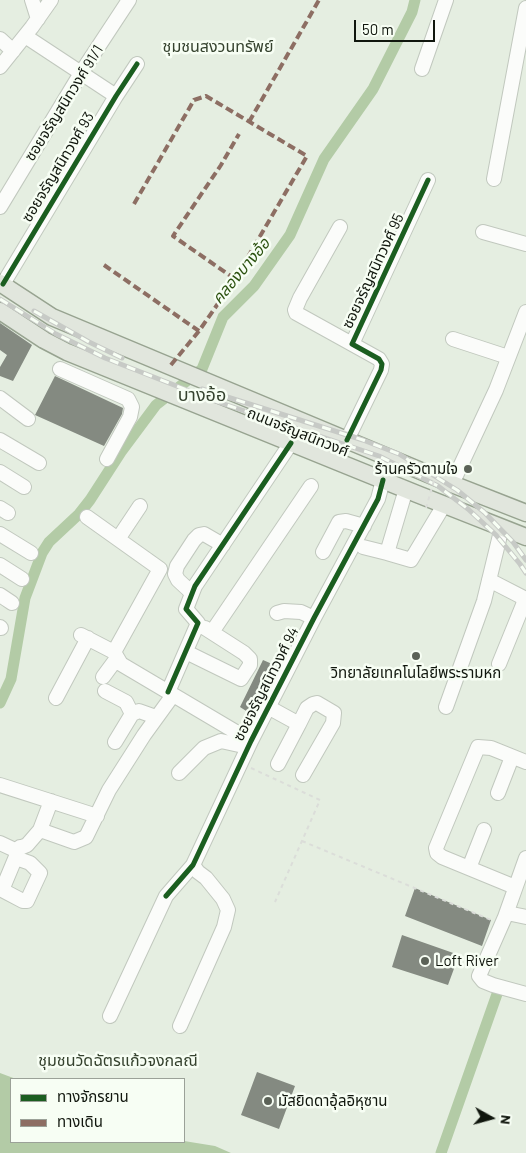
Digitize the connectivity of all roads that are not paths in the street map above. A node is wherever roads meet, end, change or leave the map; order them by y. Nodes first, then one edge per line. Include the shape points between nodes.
1 (32, 0) edge
2 (51, 0) edge
3 (129, 0) edge
4 (446, 0) edge
5 (526, 8) edge
6 (38, 19) junction
7 (25, 36) junction
8 (0, 38) edge
9 (13, 51) junction
10 (137, 64) dead end
11 (0, 67) edge
12 (422, 69) dead end
13 (81, 73) junction
14 (116, 96) junction
15 (494, 179) dead end
16 (428, 180) dead end
17 (0, 207) edge
18 (340, 227) dead end
19 (483, 232) dead end
20 (526, 244) edge
21 (1, 284) edge
22 (0, 311) edge
23 (526, 312) edge
24 (453, 339) dead end
25 (352, 344) junction
26 (508, 357) junction
27 (60, 369) dead end
28 (0, 398) edge
29 (28, 419) dead end
30 (0, 440) edge
31 (347, 440) junction
32 (291, 443) junction
33 (107, 459) dead end
34 (391, 459) junction
35 (336, 461) junction
36 (38, 464) dead end
37 (0, 472) edge
38 (383, 480) junction
39 (452, 484) junction
40 (310, 486) dead end
41 (24, 487) dead end
42 (406, 489) junction
43 (444, 505) junction
44 (140, 506) dead end
45 (526, 513) edge
46 (87, 517) dead end
47 (364, 526) junction
48 (502, 527) junction
49 (0, 534) edge
50 (526, 536) edge
51 (118, 539) junction
52 (223, 545) junction
53 (363, 547) dead end
54 (323, 552) dead end
55 (387, 553) junction
56 (31, 554) dead end
57 (0, 565) edge
58 (22, 579) dead end
59 (489, 580) junction
60 (192, 593) junction
61 (277, 613) dead end
62 (314, 618) junction
63 (198, 624) junction
64 (212, 632) junction
65 (186, 652) junction
66 (116, 655) junction
67 (499, 664) dead end
68 (102, 677) dead end
69 (105, 691) dead end
70 (171, 693) junction
71 (56, 698) dead end
72 (446, 706) dead end
73 (268, 707) junction
74 (132, 714) junction
75 (156, 717) junction
76 (299, 724) junction
77 (115, 742) dead end
78 (249, 744) junction
79 (512, 757) junction
80 (526, 762) edge
81 (278, 764) dead end
82 (179, 773) dead end
83 (303, 775) dead end
84 (0, 785) edge
85 (498, 793) dead end
86 (51, 802) junction
87 (97, 816) junction
88 (40, 830) junction
89 (484, 830) dead end
90 (0, 843) edge
91 (526, 858) edge
92 (192, 865) junction
93 (469, 868) junction
94 (515, 887) junction
95 (507, 913) junction
96 (526, 917) edge
97 (526, 994) edge
98 (110, 1016) dead end
99 (180, 1026) dead end

1 - 6 street
2 - 6 street
3 - 13 street, ซอยจรัญสนิทวงศ์ 91/1
4 - 12 street
5 - 15 street
6 - 7 street
7 - 9 street
7 - 13 street
8 - 9 street
9 - 11 street
10 - 14 street, ซอยจรัญสนิทวงศ์ 93
13 - 14 street
13 - 17 street, ซอยจรัญสนิทวงศ์ 91/1
14 - 21 street, ซอยจรัญสนิทวงศ์ 93
16 - 25 street, ซอยจรัญสนิทวงศ์ 95
18 - 25 street via 295,310
19 - 20 street
21 - 31 main road, ถนนจรัญสนิทวงศ์ via 52,317
22 - 32 main road, ถนนจรัญสนิทวงศ์ via 63,350
23 - 26 street
24 - 26 street
25 - 31 street, ซอยจรัญสนิทวงศ์ 95 via 382,364
26 - 39 street
27 - 33 street via 128,399 132,407 130,417
28 - 29 street
30 - 36 street
31 - 34 main road, ถนนจรัญสนิทวงศ์
31 - 35 main road
32 - 35 main road, ถนนจรัญสนิทวงศ์
32 - 52 street
34 - 38 main road
34 - 39 main road, ถนนจรัญสนิทวงศ์
35 - 38 main road, ถนนจรัญสนิทวงศ์
37 - 41 street
38 - 42 main road, ถนนจรัญสนิทวงศ์
38 - 47 street, ซอยจรัญสนิทวงศ์ 94 via 380,494
39 - 45 main road, ถนนจรัญสนิทวงศ์
40 - 64 street
42 - 43 main road, ถนนจรัญสนิทวงศ์
42 - 55 street
43 - 48 main road, ถนนจรัญสนิทวงศ์
43 - 55 street via 411,560
44 - 51 street
46 - 51 street
47 - 54 street via 339,522
47 - 62 street, ซอยจรัญสนิทวงศ์ 94
48 - 50 main road, ถนนจรัญสนิทวงศ์
48 - 59 street
49 - 56 street
51 - 66 street via 160,569
52 - 60 street
52 - 60 street via 204,534 199,535 177,566 178,580
53 - 55 street
57 - 58 street
59 - 67 street via 524,598
59 - 72 street
60 - 63 street via 186,609
61 - 62 street via 300,612
62 - 73 street, ซอยจรัญสนิทวงศ์ 94
63 - 64 street
63 - 65 street
64 - 65 street via 250,659 241,679
65 - 70 street
66 - 68 street
66 - 70 street via 121,664
66 - 71 street via 85,636
69 - 74 street via 126,702
70 - 75 street
70 - 78 street
73 - 76 street
73 - 78 street, ซอยจรัญสนิทวงศ์ 94
74 - 75 street via 139,711
74 - 77 street
75 - 87 street via 109,790
76 - 81 street
76 - 83 street via 307,708 313,704 334,713 333,722
78 - 82 street via 221,741 204,748
78 - 92 street, ซอยจรัญสนิทวงศ์ 94
79 - 80 street
79 - 85 street
79 - 93 street via 485,746 476,749 436,848 438,855
84 - 86 street
86 - 87 street
86 - 88 street
87 - 88 street via 86,837 74,842
88 - 90 street via 18,853
89 - 93 street
91 - 94 street
92 - 98 street, ซอยจรัญสนิทวงศ์ 94 via 166,896
92 - 99 street via 223,899 228,910 224,927
93 - 94 street
94 - 95 street
95 - 96 street
95 - 97 street via 479,976 493,985

